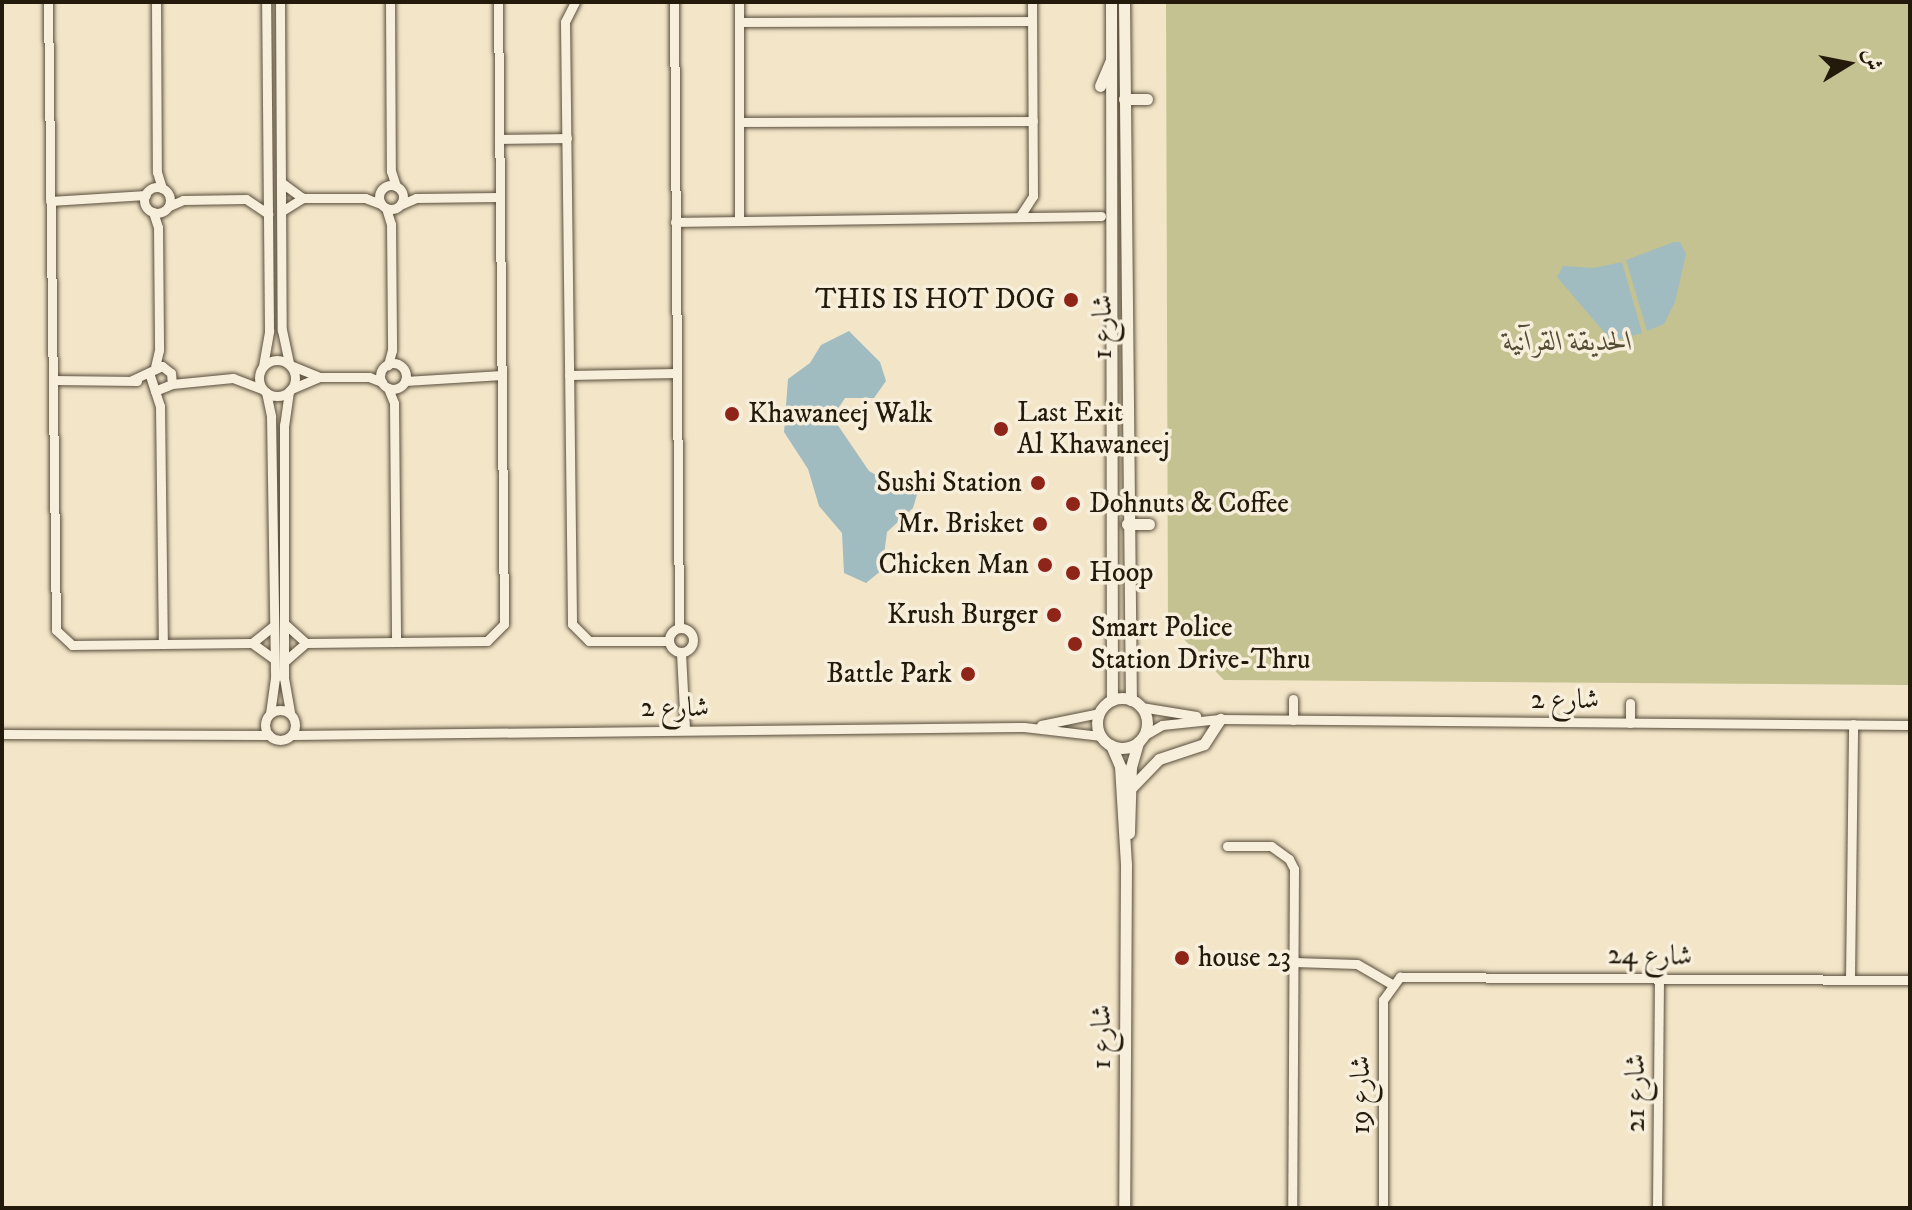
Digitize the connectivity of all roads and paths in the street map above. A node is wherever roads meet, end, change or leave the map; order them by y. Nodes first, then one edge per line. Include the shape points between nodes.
1 (48, 2) edge
2 (156, 2) edge
3 (266, 2) edge
4 (280, 2) edge
5 (390, 2) edge
6 (498, 2) edge
7 (575, 2) edge
8 (674, 2) edge
9 (739, 2) edge
10 (1032, 2) edge
11 (1111, 2) edge
12 (1124, 2) edge
13 (1032, 21) junction
14 (739, 22) junction
15 (1112, 60) junction
16 (1100, 86) dead end
17 (1124, 99) junction
18 (1147, 99) dead end
19 (1033, 121) junction
20 (739, 122) junction
21 (567, 138) junction
22 (499, 139) junction
23 (391, 171) junction
24 (282, 183) junction
25 (267, 185) junction
26 (383, 189) junction
27 (399, 189) junction
28 (1033, 196) junction
29 (499, 197) junction
30 (303, 198) junction
31 (365, 198) junction
32 (416, 198) junction
33 (246, 199) junction
34 (157, 200) junction
35 (50, 201) junction
36 (384, 206) junction
37 (400, 206) junction
38 (282, 211) junction
39 (268, 214) junction
40 (1020, 216) junction
41 (1047, 216) junction
42 (1101, 216) dead end
43 (739, 220) junction
44 (675, 222) junction
45 (391, 224) junction
46 (289, 365) junction
47 (262, 367) junction
48 (393, 367) junction
49 (676, 373) junction
50 (502, 375) junction
51 (569, 375) junction
52 (422, 376) junction
53 (319, 377) junction
54 (369, 377) junction
55 (233, 378) junction
56 (160, 379) junction
57 (53, 380) junction
58 (402, 384) junction
59 (385, 385) junction
60 (290, 390) junction
61 (264, 391) junction
62 (394, 403) junction
63 (1127, 524) junction
64 (1149, 524) dead end
65 (285, 622) junction
66 (274, 625) junction
67 (679, 628) junction
68 (668, 641) junction
69 (396, 642) junction
70 (252, 643) junction
71 (306, 643) junction
72 (163, 644) junction
73 (681, 653) junction
74 (280, 660) junction
75 (1293, 699) dead end
76 (1112, 700) junction
77 (1630, 703) dead end
78 (1136, 704) junction
79 (1099, 713) junction
80 (268, 716) junction
81 (292, 716) junction
82 (1220, 719) junction
83 (1293, 720) junction
84 (1630, 723) junction
85 (1853, 724) junction
86 (1910, 725) edge
87 (1031, 727) junction
88 (681, 730) junction
89 (241, 732) junction
90 (319, 732) junction
91 (2, 734) edge
92 (269, 735) junction
93 (292, 735) junction
94 (1101, 736) junction
95 (1140, 739) junction
96 (1111, 745) junction
97 (1131, 789) junction
98 (1227, 846) dead end
99 (1126, 865) junction
100 (1294, 962) junction
101 (1659, 978) junction
102 (1850, 980) junction
103 (1910, 980) edge
104 (1391, 984) junction
105 (1124, 1208) edge
106 (1292, 1208) edge
107 (1383, 1208) edge
108 (1657, 1208) edge

1 - 35 street
2 - 34 street
3 - 25 street
4 - 24 street
5 - 23 street
6 - 22 street
7 - 21 street via 565,22
8 - 44 street
9 - 14 street
10 - 13 street
11 - 15 street, شارع 1
12 - 17 street, شارع 1
13 - 14 street
13 - 19 street
14 - 20 street
15 - 16 street
15 - 76 street, شارع 1
17 - 18 street
17 - 63 street, شارع 1
19 - 20 street
19 - 28 street
20 - 43 street
21 - 22 street
21 - 51 street
22 - 29 street
23 - 26 street
23 - 27 street
24 - 30 street
24 - 38 street
25 - 33 street
25 - 39 street
26 - 27 street
26 - 31 street
26 - 36 street
27 - 32 street
27 - 37 street
28 - 40 street
28 - 41 street
29 - 32 street
29 - 50 street
30 - 31 street
30 - 38 street
31 - 36 street
32 - 37 street
33 - 34 street
33 - 39 street
34 - 35 street
34 - 56 street
35 - 57 street
36 - 37 street
36 - 45 street
37 - 45 street
38 - 46 street via 282,330
39 - 47 street via 269,340
40 - 41 street
40 - 43 street
41 - 42 street
43 - 44 street
44 - 49 street
45 - 48 street
46 - 47 street via 275,359
46 - 53 street
46 - 60 street via 295,377
47 - 55 street
47 - 61 street
48 - 52 street
48 - 54 street
48 - 58 street
48 - 59 street
49 - 51 street
49 - 67 street
50 - 52 street
50 - 69 street via 504,624 487,641
51 - 68 street via 572,624 589,641
52 - 58 street
53 - 54 street
53 - 60 street
54 - 59 street
55 - 56 street
55 - 61 street
56 - 57 street
56 - 72 street
57 - 72 street via 56,630 72,645
58 - 59 street
58 - 62 street
59 - 62 street
60 - 61 street via 278,396
60 - 65 street via 284,425
61 - 66 street via 271,416
62 - 69 street
63 - 64 street
63 - 78 street, شارع 1
65 - 71 street
65 - 74 street
66 - 70 street
66 - 74 street
67 - 68 street
67 - 73 street via 693,639
68 - 73 street
69 - 71 street
70 - 72 street
70 - 74 street
71 - 74 street
73 - 88 street
74 - 80 street
74 - 81 street
75 - 83 street
76 - 78 street
76 - 79 street
77 - 84 street
78 - 82 street, شارع 2
78 - 95 street via 1147,721
79 - 87 street, شارع 2
79 - 94 street
80 - 81 street
80 - 89 street
80 - 92 street
81 - 90 street, شارع 2
81 - 93 street
82 - 83 street, شارع 2
82 - 95 street, شارع 2 via 1162,725
82 - 97 street via 1204,744 1159,759
83 - 84 street, شارع 2
84 - 85 street, شارع 2
85 - 86 street, شارع 2
85 - 102 street
87 - 88 street, شارع 2
87 - 94 street, شارع 2
88 - 90 street, شارع 2
89 - 91 street
89 - 92 street
90 - 93 street, شارع 2
92 - 93 street, شارع 2 via 282,740
94 - 96 street
95 - 96 street
95 - 97 street, شارع 1
96 - 99 street, شارع 1 via 1120,766
97 - 99 street, شارع 1
98 - 100 street via 1271,846 1289,859 1295,881
99 - 105 street, شارع 1
100 - 104 street via 1357,964
100 - 106 street
101 - 102 street, شارع 24
101 - 104 street, شارع 24 via 1406,976
101 - 108 street, شارع 21
102 - 103 street, شارع 24
104 - 107 street, شارع 19 via 1383,1006

